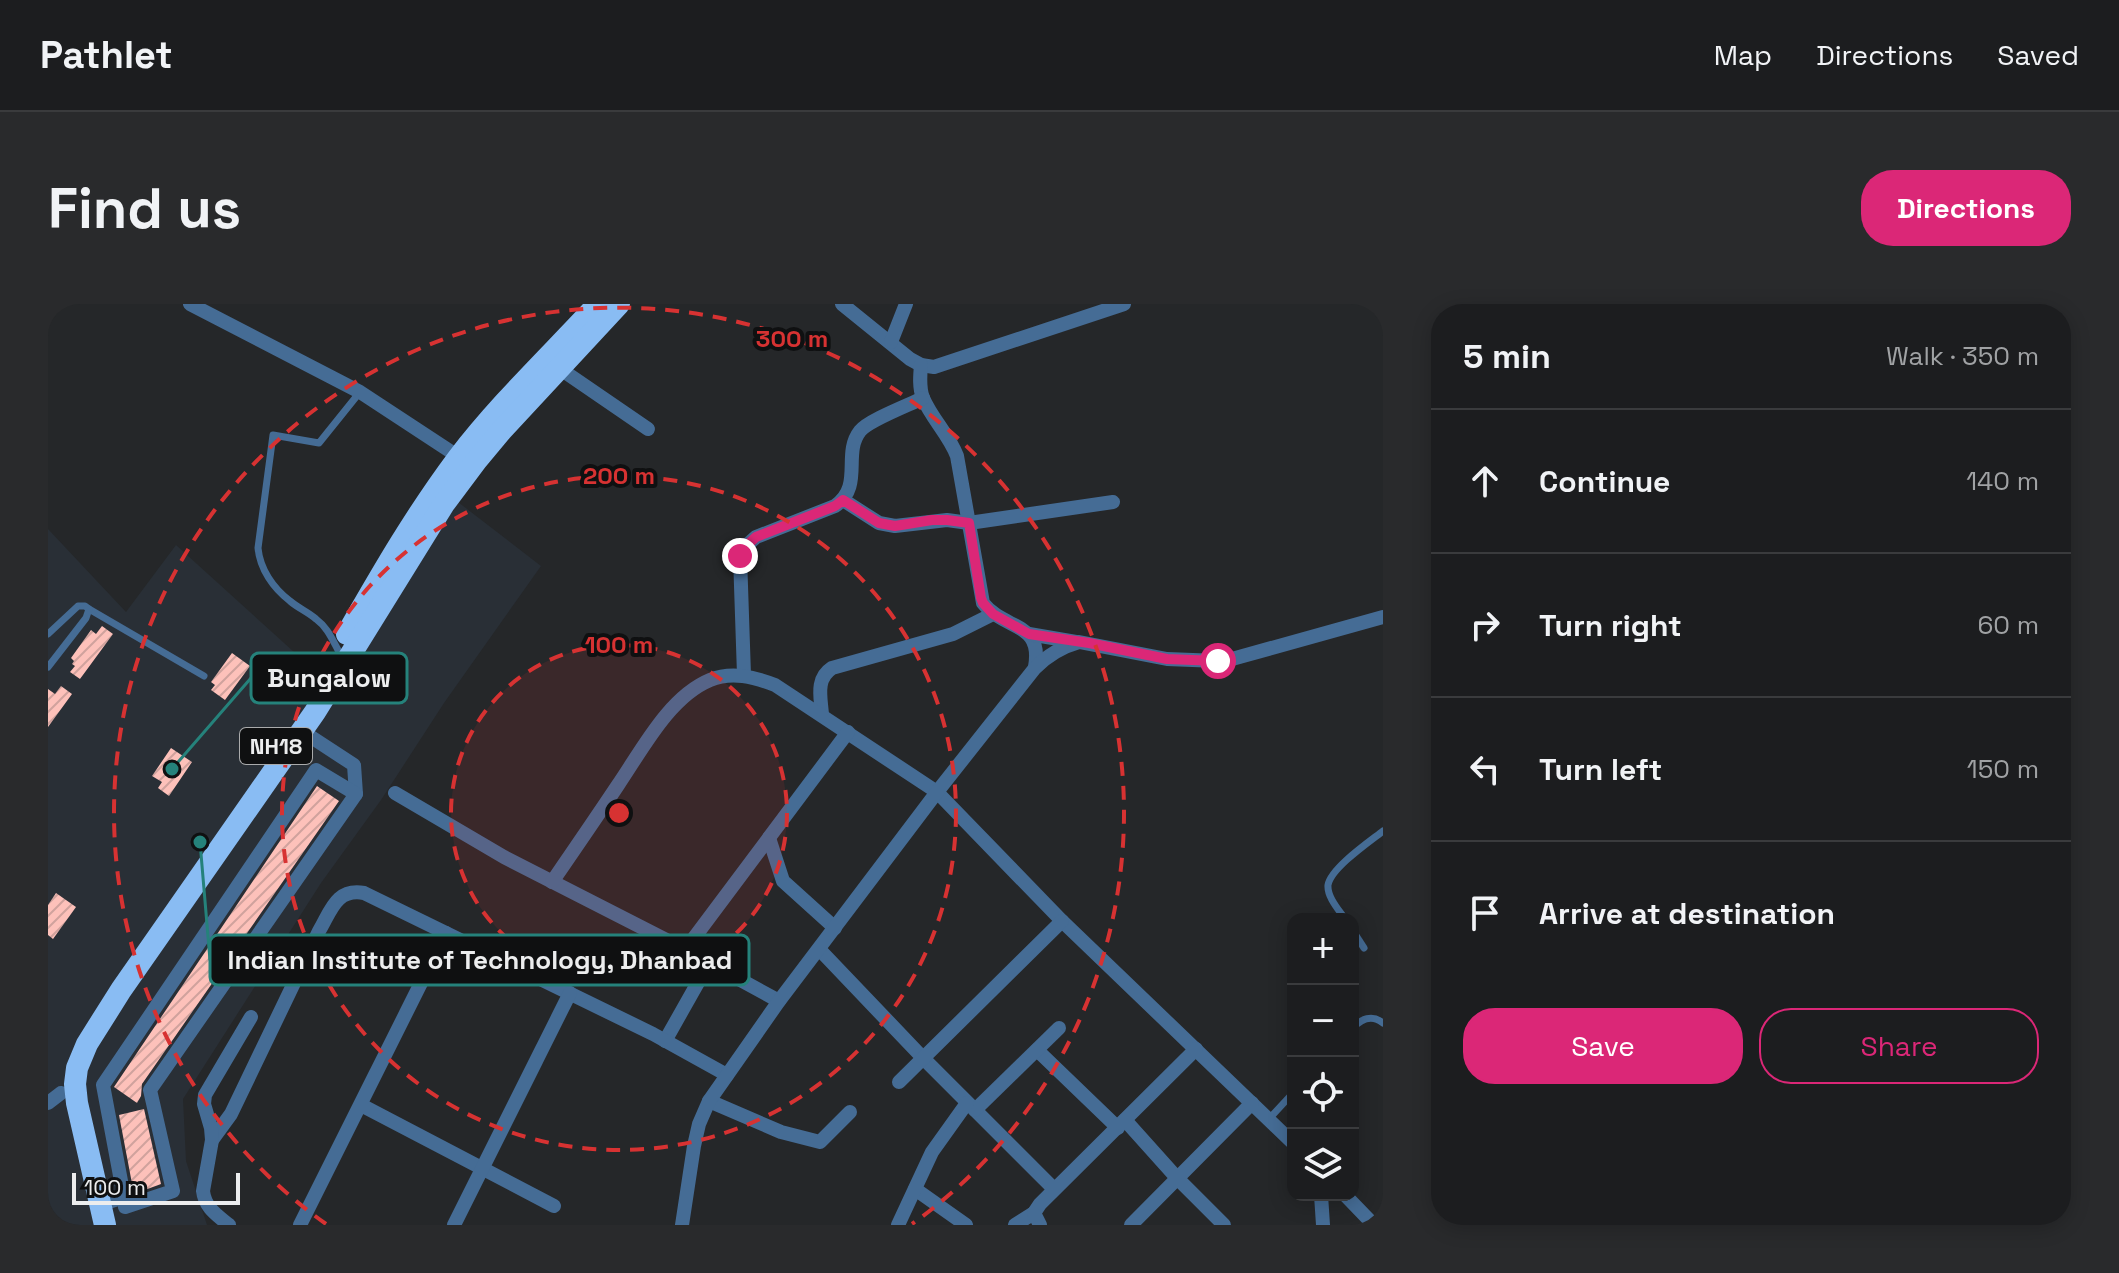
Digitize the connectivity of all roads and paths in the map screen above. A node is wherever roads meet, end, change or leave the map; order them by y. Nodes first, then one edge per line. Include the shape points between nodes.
1 (190, 304) edge
2 (619, 304) edge
3 (842, 304) edge
4 (906, 304) edge
5 (1124, 304) edge
6 (589, 307) edge
7 (891, 342) junction
8 (921, 365) junction
9 (559, 368) junction
10 (360, 392) junction
11 (923, 398) junction
12 (648, 429) dead end
13 (459, 457) junction
14 (843, 500) junction
15 (1113, 502) dead end
16 (969, 523) junction
17 (89, 609) junction
18 (993, 614) junction
19 (1383, 617) edge
20 (48, 634) edge
21 (1029, 634) junction
22 (1079, 642) junction
23 (338, 650) junction
24 (48, 667) edge
25 (1035, 668) junction
26 (744, 675) junction
27 (204, 676) dead end
28 (822, 715) junction
29 (302, 731) junction
30 (848, 732) junction
31 (937, 792) junction
32 (395, 793) dead end
33 (356, 794) junction
34 (1383, 831) edge
35 (769, 838) junction
36 (552, 882) junction
37 (1341, 913) edge
38 (1062, 921) junction
39 (835, 928) junction
40 (446, 933) junction
41 (1359, 940) edge
42 (1364, 948) dead end
43 (819, 949) junction
44 (685, 950) junction
45 (709, 963) junction
46 (570, 993) junction
47 (779, 1001) junction
48 (251, 1017) dead end
49 (1359, 1022) edge
50 (1383, 1023) edge
51 (1059, 1028) dead end
52 (665, 1041) junction
53 (1196, 1049) junction
54 (1037, 1050) junction
55 (923, 1058) junction
56 (727, 1075) junction
57 (899, 1082) dead end
58 (54, 1098) edge
59 (1287, 1100) edge
60 (709, 1101) junction
61 (1252, 1103) junction
62 (361, 1105) junction
63 (971, 1106) junction
64 (850, 1112) dead end
65 (1269, 1119) junction
66 (1121, 1124) junction
67 (1287, 1137) edge
68 (212, 1140) junction
69 (484, 1169) junction
70 (1177, 1178) junction
71 (915, 1189) junction
72 (1054, 1189) junction
73 (124, 1197) junction
74 (1321, 1201) edge
75 (1351, 1201) edge
76 (554, 1206) dead end
77 (98, 1218) edge
78 (1037, 1219) edge
79 (229, 1225) edge
80 (300, 1225) edge
81 (454, 1225) edge
82 (682, 1225) edge
83 (898, 1225) edge
84 (966, 1225) edge
85 (1015, 1225) edge
86 (1131, 1225) edge
87 (1224, 1225) edge
88 (1323, 1225) edge
89 (1374, 1225) edge

1 - 10 street
2 - 9 highway, NH18
3 - 7 street
4 - 7 street
5 - 8 street via 934,367
6 - 13 highway, NH18
7 - 8 street
8 - 11 street
9 - 12 street
9 - 29 highway, NH18 via 459,483
10 - 13 street
10 - 23 lane via 319,443 273,435 258,548 278,590 317,619
11 - 14 street via 859,431
11 - 16 street via 957,456
13 - 23 highway, NH18 via 406,533
14 - 16 street via 867,517 895,526
14 - 26 street via 756,537 740,556
15 - 16 street
16 - 18 street via 981,598
17 - 20 lane via 78,606
17 - 24 lane
17 - 27 lane
18 - 21 street
18 - 28 street via 953,634 832,668 820,682
19 - 22 street via 1218,661 1167,659
21 - 22 street
21 - 25 street via 1036,643
22 - 25 street
23 - 58 highway, NH18 via 88,1013 63,1062
25 - 31 street
26 - 28 street via 775,685
26 - 36 street via 712,679 677,703
28 - 30 street
29 - 33 street via 354,765
29 - 77 highway, NH18 via 80,1057 77,1103
30 - 31 street
30 - 35 street
31 - 38 street
31 - 39 street
32 - 36 street
33 - 73 street via 150,1090 173,1191 125,1207
33 - 73 street via 316,770 103,1085
34 - 37 lane via 1334,872 1328,885
35 - 39 street via 783,881
35 - 44 street
36 - 44 street
38 - 53 street
38 - 55 street
39 - 43 street
40 - 46 street
40 - 62 street
40 - 68 street via 364,893 343,894 319,931 231,1114
41 - 42 lane
43 - 47 street
43 - 55 street
44 - 45 street
45 - 47 street
45 - 52 street
46 - 52 street
46 - 69 street
47 - 56 street
48 - 68 street via 205,1095
49 - 50 lane via 1369,1018
51 - 54 street
52 - 56 street
53 - 61 street
53 - 66 street
54 - 63 street
54 - 66 street
55 - 57 street
55 - 63 street
56 - 60 street
58 - 77 highway, NH18
59 - 65 lane
60 - 64 street via 781,1132 820,1142
60 - 82 street via 694,1146
61 - 65 street
61 - 70 street
62 - 69 street
62 - 80 street
63 - 71 street via 932,1152
63 - 72 street
65 - 67 street
66 - 70 street
66 - 72 street
68 - 79 street via 204,1199
69 - 76 street
69 - 81 street
70 - 86 street
70 - 87 street
71 - 83 street
71 - 84 street
72 - 78 street via 1040,1204
73 - 77 street
74 - 88 street
75 - 89 street
78 - 85 street

